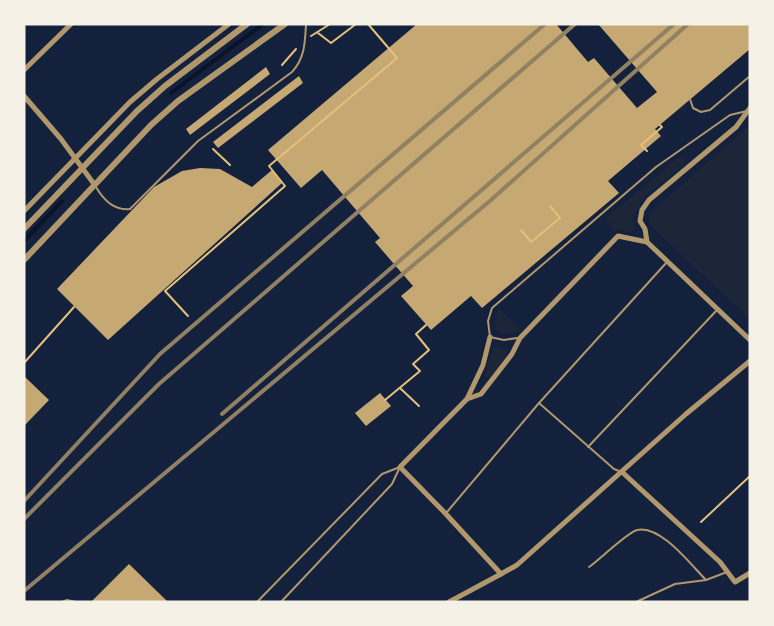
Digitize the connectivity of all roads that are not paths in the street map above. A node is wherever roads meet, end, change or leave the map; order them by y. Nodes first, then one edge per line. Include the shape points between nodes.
1 (70, 24) edge
2 (229, 24) edge
3 (247, 24) edge
4 (285, 24) edge
5 (306, 24) edge
6 (24, 70) edge
7 (750, 76) edge
8 (24, 96) edge
9 (690, 99) dead end
10 (748, 110) edge
11 (75, 158) junction
12 (82, 168) junction
13 (94, 184) junction
14 (24, 211) edge
15 (24, 229) edge
16 (646, 242) junction
17 (24, 260) edge
18 (667, 262) junction
19 (717, 310) junction
20 (490, 337) junction
21 (520, 338) junction
22 (750, 340) edge
23 (750, 361) edge
24 (467, 399) junction
25 (540, 403) junction
26 (588, 447) junction
27 (400, 467) junction
28 (622, 472) junction
29 (445, 513) junction
30 (589, 567) dead end
31 (727, 572) junction
32 (750, 573) edge
33 (501, 574) junction
34 (706, 580) junction
35 (62, 602) edge
36 (76, 602) edge
37 (257, 602) edge
38 (281, 602) edge
39 (449, 602) edge
40 (636, 602) edge

1 - 6 street
2 - 11 street via 157,78
3 - 12 street via 165,86
4 - 13 street via 178,101
5 - 13 lane via 300,64 198,141 130,209 123,210 103,199
7 - 9 lane via 710,110 701,112 693,108
8 - 11 street
10 - 16 street via 736,127 649,200 639,221 645,229
10 - 20 lane via 730,115 656,168 492,308 488,321
11 - 12 street
11 - 14 street
12 - 13 street
12 - 15 street
13 - 17 street
16 - 18 street
16 - 21 street via 623,236 613,239
18 - 19 street
18 - 25 lane
19 - 22 street
19 - 26 lane
20 - 21 lane
20 - 24 street via 483,365
21 - 24 street via 481,394
23 - 28 street
24 - 27 street
25 - 26 lane
25 - 29 lane
26 - 28 lane
27 - 29 street
27 - 37 lane via 382,474
27 - 38 lane via 392,484
28 - 31 street
28 - 33 street via 517,565
29 - 33 street
30 - 34 lane via 636,530 649,530 662,536
31 - 32 street via 735,582
31 - 34 lane
33 - 39 street
34 - 40 lane via 675,584
35 - 36 lane

